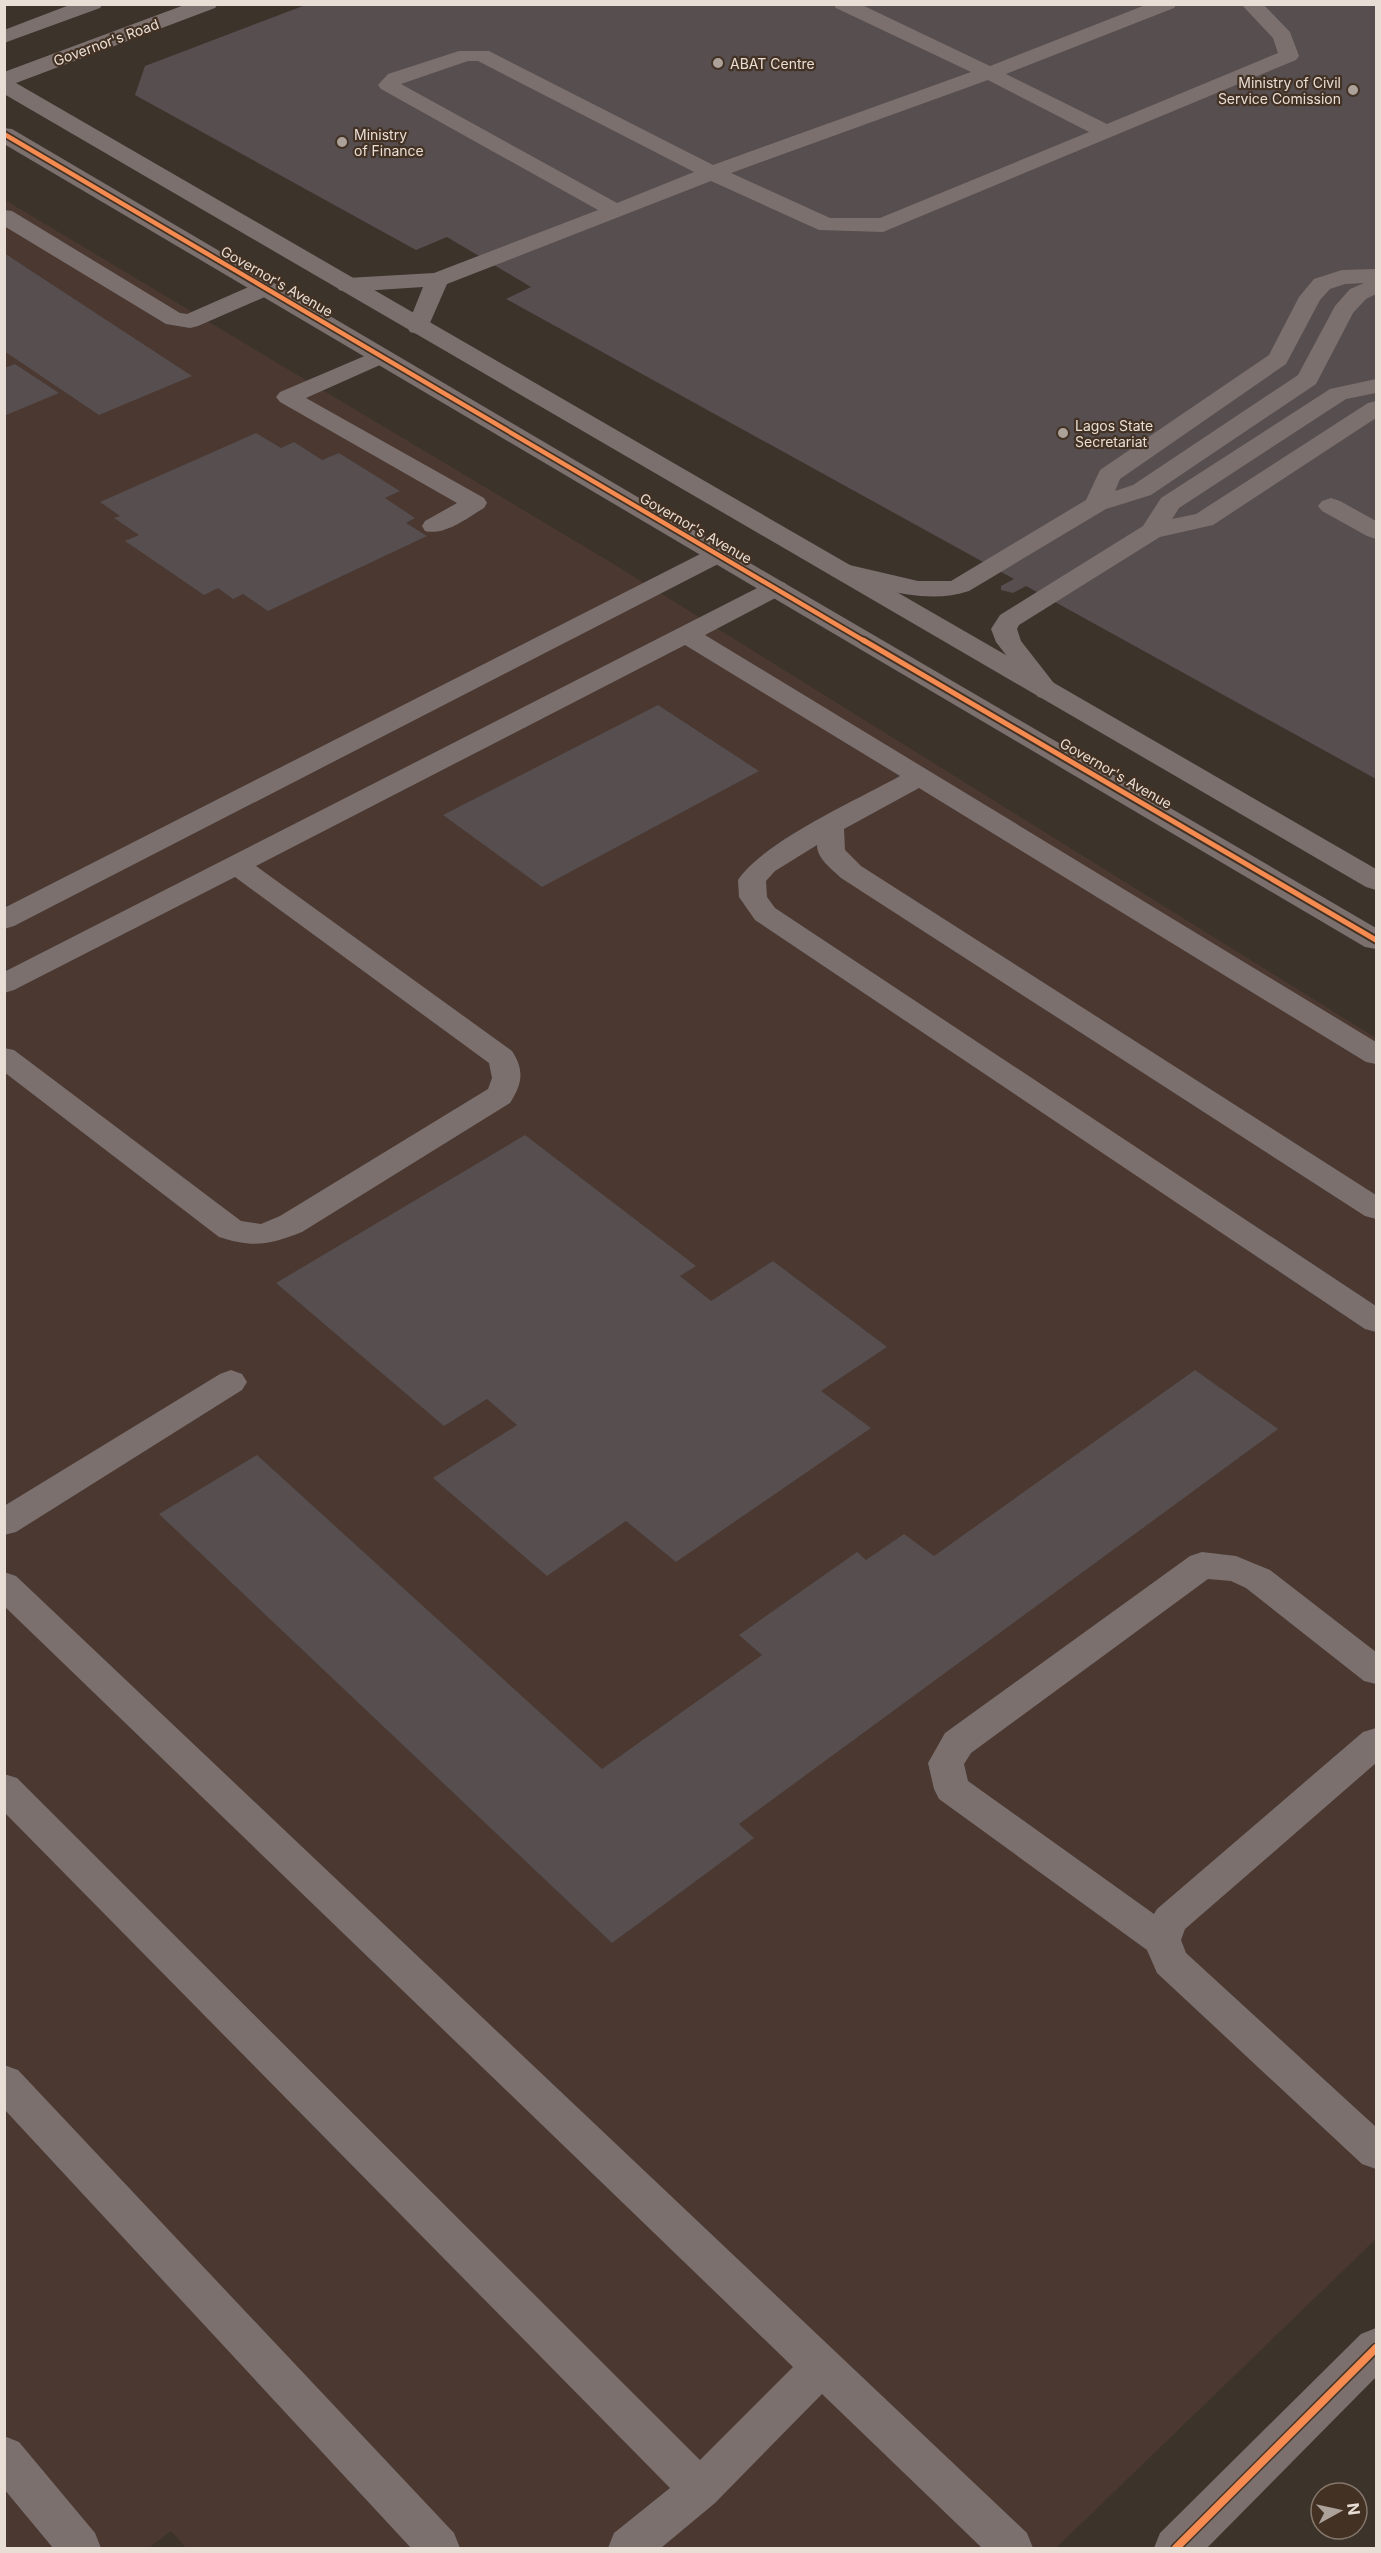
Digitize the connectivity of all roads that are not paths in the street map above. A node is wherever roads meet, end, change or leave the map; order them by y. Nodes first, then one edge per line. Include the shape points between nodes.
1 (93, 4) edge
2 (208, 4) edge
3 (843, 4) edge
4 (1167, 4) edge
5 (1251, 4) edge
6 (4, 37) edge
7 (989, 73) junction
8 (4, 82) edge
9 (1106, 132) junction
10 (4, 134) edge
11 (712, 174) junction
12 (616, 211) junction
13 (4, 216) edge
14 (1377, 276) edge
15 (437, 279) junction
16 (347, 285) junction
17 (1377, 286) edge
18 (266, 288) junction
19 (418, 327) junction
20 (381, 356) junction
21 (1377, 386) edge
22 (1377, 408) edge
23 (1097, 504) junction
24 (1331, 506) dead end
25 (435, 526) dead end
26 (1152, 531) junction
27 (1377, 531) edge
28 (717, 555) junction
29 (841, 571) junction
30 (776, 588) junction
31 (686, 634) junction
32 (1047, 691) junction
33 (919, 777) junction
34 (830, 825) junction
35 (237, 865) junction
36 (1377, 881) edge
37 (4, 920) edge
38 (1377, 940) edge
39 (4, 984) edge
40 (1377, 1055) edge
41 (4, 1057) edge
42 (1377, 1209) edge
43 (1377, 1321) edge
44 (231, 1382) dead end
45 (4, 1523) edge
46 (4, 1585) edge
47 (1377, 1671) edge
48 (1377, 1742) edge
49 (4, 1788) edge
50 (1162, 1940) junction
51 (4, 2082) edge
52 (1377, 2152) edge
53 (1377, 2348) edge
54 (820, 2368) junction
55 (6, 2460) edge
56 (700, 2489) junction
57 (80, 2548) edge
58 (439, 2548) edge
59 (629, 2548) edge
60 (1012, 2548) edge
61 (1176, 2548) edge

1 - 6 street
2 - 8 street, Governor's Road
3 - 7 lane
4 - 7 lane
5 - 9 lane via 1283,36 1289,56
7 - 9 lane
7 - 11 lane
8 - 16 street, Governor's Avenue
9 - 11 lane via 883,225 827,225
10 - 18 street, Governor's Avenue
11 - 12 lane
11 - 12 lane via 482,55 466,55 396,78 388,85
12 - 15 lane
13 - 18 lane via 174,320 190,321
14 - 23 lane via 1342,278 1322,284 1310,297 1278,359 1109,475
15 - 16 lane
15 - 19 lane
16 - 19 street, Governor's Avenue
17 - 23 lane via 1358,294 1343,311 1308,379 1142,490
18 - 20 street, Governor's Avenue
19 - 29 street, Governor's Avenue
20 - 25 lane via 288,397 475,503
20 - 28 street, Governor's Avenue
21 - 26 lane via 1338,394 1170,502
22 - 26 lane via 1203,520
23 - 29 lane via 968,582 948,590 918,589
24 - 27 street
26 - 32 lane via 1009,620 1004,629 1009,642
28 - 30 street, Governor's Avenue
28 - 37 lane
29 - 32 street, Governor's Avenue
30 - 31 lane
30 - 38 street, Governor's Avenue
31 - 33 lane
31 - 35 lane
32 - 36 street, Governor's Avenue
33 - 34 lane
33 - 40 lane
34 - 42 lane via 831,852 851,872
34 - 43 lane via 765,865 752,880 753,897 765,914
35 - 39 lane
35 - 41 lane via 502,1058 508,1071 507,1084 499,1096 291,1224 270,1233 248,1236 230,1229
44 - 45 lane
46 - 54 lane
47 - 50 lane via 1258,1579 1236,1569 1203,1565 958,1743 946,1762 952,1789
48 - 50 lane via 1170,1920
49 - 56 lane
50 - 52 lane via 1170,1962
51 - 58 lane
53 - 61 street
54 - 56 lane
54 - 60 lane
55 - 57 lane
56 - 59 lane

